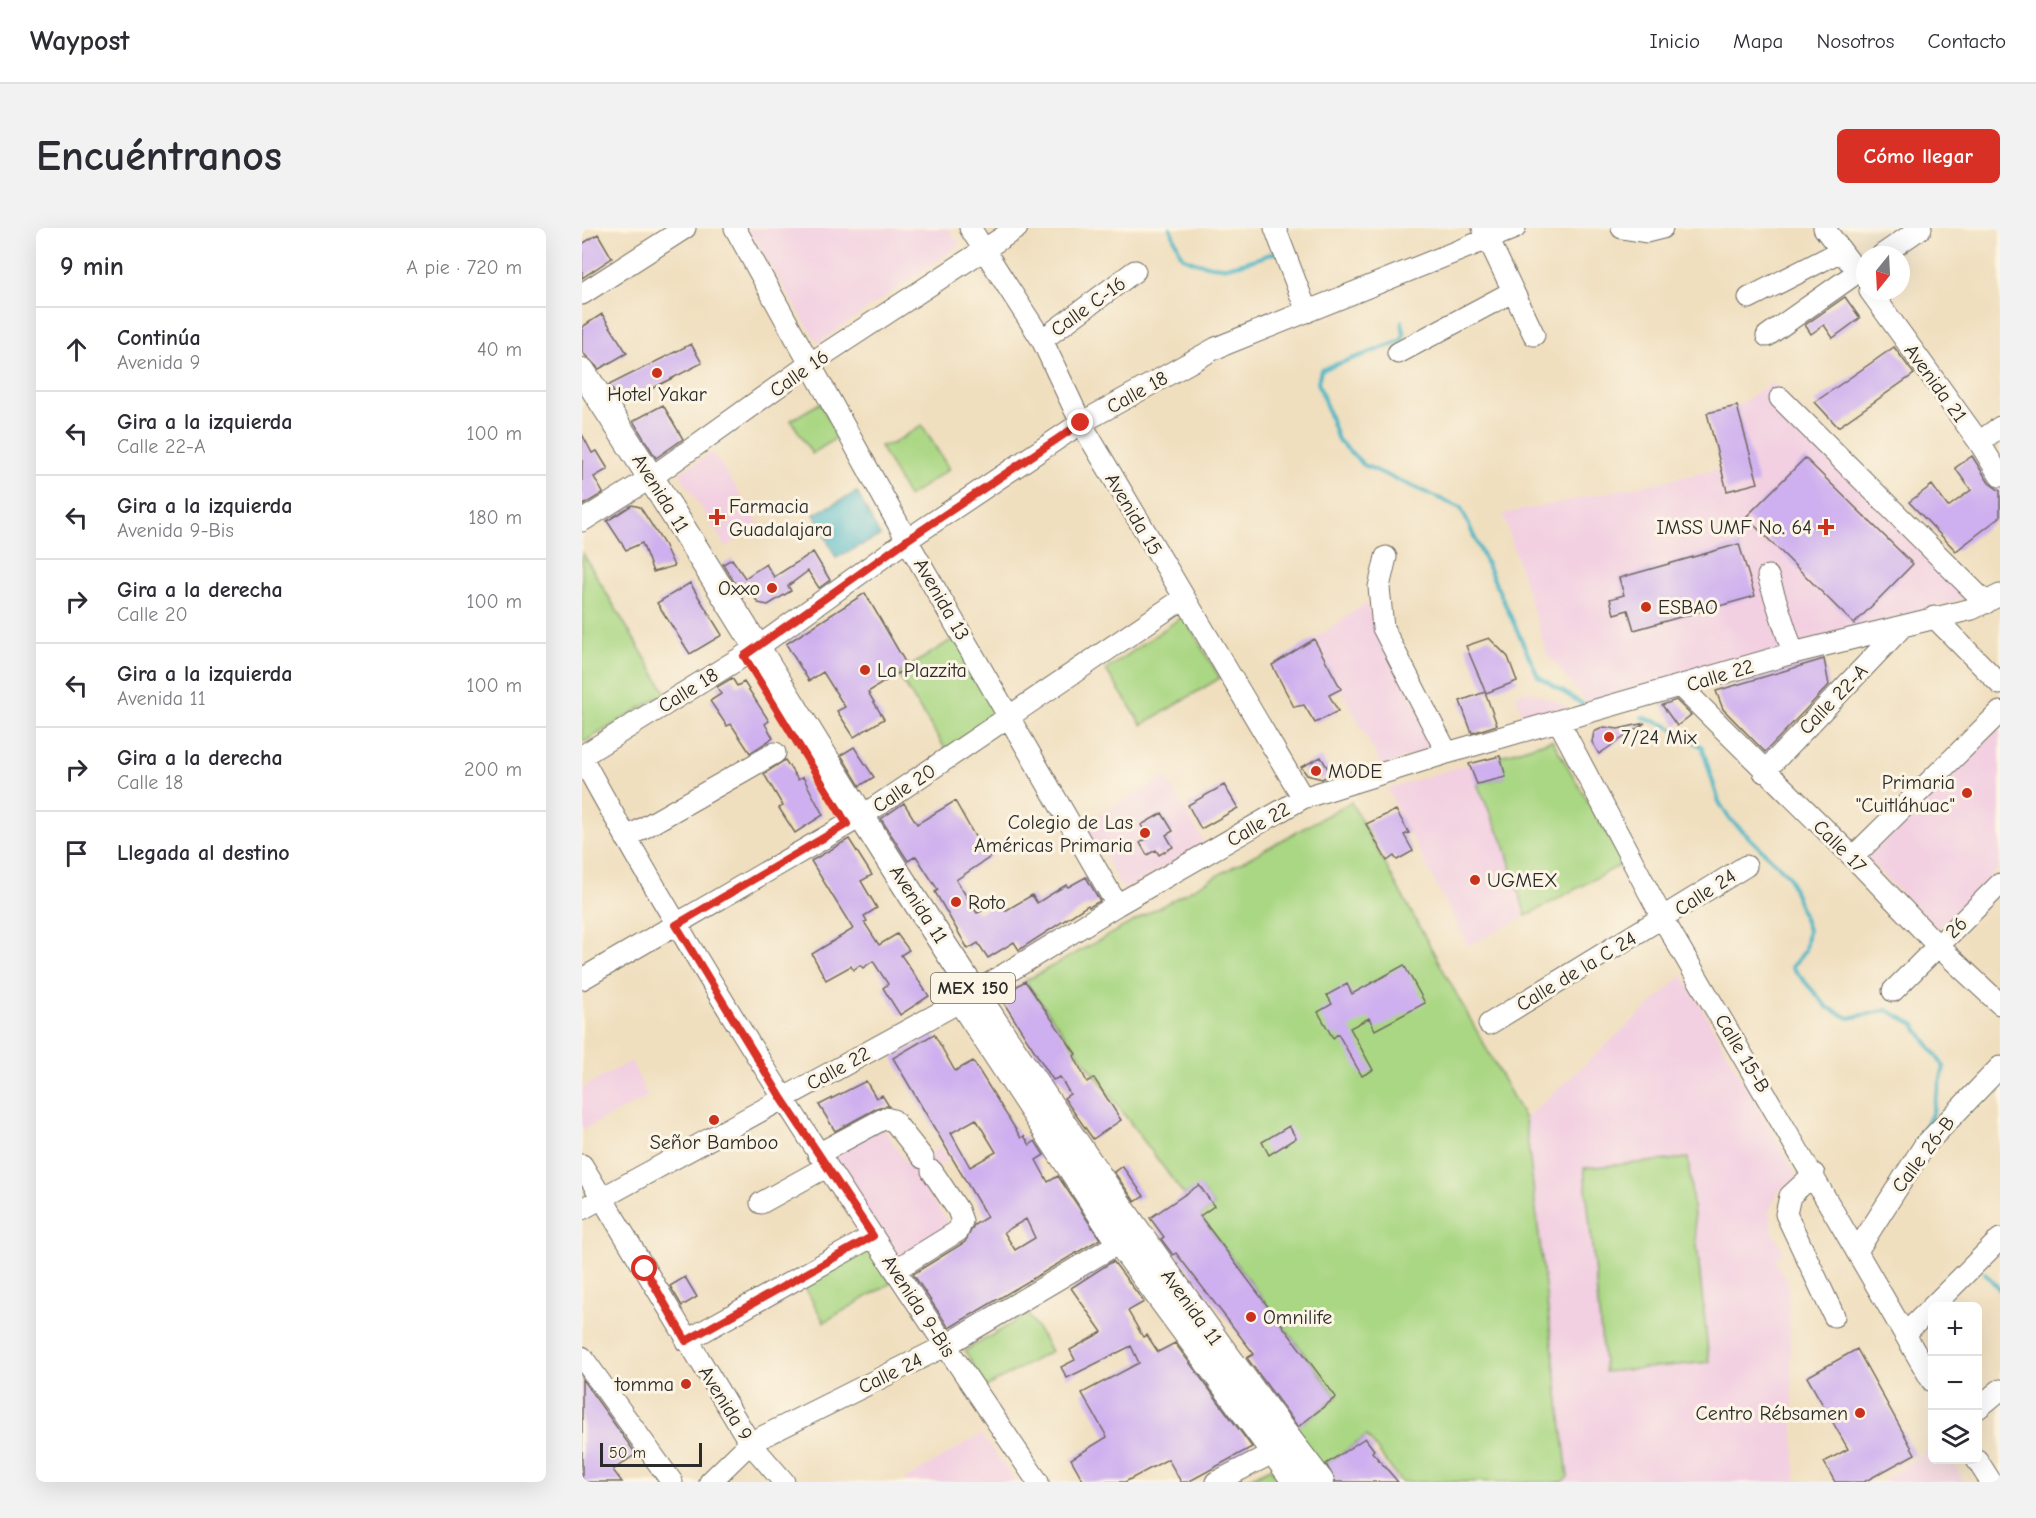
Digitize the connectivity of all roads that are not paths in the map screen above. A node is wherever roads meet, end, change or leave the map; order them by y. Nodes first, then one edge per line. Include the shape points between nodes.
1 (685, 228) edge
2 (735, 228) edge
3 (970, 228) edge
4 (1017, 228) edge
5 (1275, 228) edge
6 (1515, 228) edge
7 (1622, 228) edge
8 (1662, 228) edge
9 (1824, 228) edge
10 (1921, 228) edge
11 (1485, 233) edge
12 (1895, 246) edge
13 (985, 251) junction
14 (1841, 251) junction
15 (1856, 267) edge
16 (1135, 272) dead end
17 (1856, 278) edge
18 (1512, 292) junction
19 (582, 294) edge
20 (1749, 298) dead end
21 (1876, 300) edge
22 (1307, 312) junction
23 (1534, 335) dead end
24 (1767, 336) dead end
25 (1042, 340) junction
26 (1398, 353) dead end
27 (811, 363) junction
28 (582, 371) edge
29 (1780, 398) dead end
30 (582, 401) edge
31 (1081, 423) junction
32 (2000, 427) edge
33 (1979, 442) junction
34 (2000, 476) edge
35 (645, 481) junction
36 (582, 521) edge
37 (907, 540) junction
38 (1386, 558) dead end
39 (1923, 560) dead end
40 (1768, 576) dead end
41 (1184, 598) junction
42 (1986, 602) edge
43 (1934, 617) junction
44 (1902, 627) junction
45 (751, 651) junction
46 (1793, 653) junction
47 (2000, 684) edge
48 (1681, 687) junction
49 (2000, 712) edge
50 (1011, 716) junction
51 (1559, 722) junction
52 (776, 753) dead end
53 (1447, 753) junction
54 (582, 757) edge
55 (1764, 771) junction
56 (1304, 798) junction
57 (854, 820) junction
58 (626, 838) junction
59 (1853, 857) junction
60 (1746, 866) dead end
61 (2000, 884) edge
62 (1118, 905) junction
63 (1663, 919) junction
64 (676, 925) junction
65 (1937, 945) junction
66 (582, 979) edge
67 (1893, 991) dead end
68 (968, 996) junction
69 (2000, 1004) edge
70 (1488, 1024) dead end
71 (2000, 1067) edge
72 (782, 1099) junction
73 (822, 1160) junction
74 (583, 1167) edge
75 (1814, 1174) junction
76 (602, 1197) junction
77 (761, 1203) dead end
78 (582, 1209) edge
79 (873, 1236) junction
80 (1128, 1238) junction
81 (2000, 1239) edge
82 (1857, 1251) junction
83 (895, 1270) junction
84 (1938, 1302) edge
85 (1928, 1312) edge
86 (1834, 1316) dead end
87 (1905, 1334) junction
88 (686, 1341) junction
89 (945, 1346) junction
90 (582, 1357) edge
91 (1928, 1374) edge
92 (2000, 1390) edge
93 (1982, 1404) edge
94 (750, 1443) junction
95 (1282, 1448) junction
96 (1979, 1464) edge
97 (672, 1482) edge
98 (710, 1482) edge
99 (784, 1482) edge
100 (1038, 1482) edge
101 (1216, 1482) edge
102 (1296, 1482) edge
103 (1321, 1482) edge
104 (1990, 1482) edge

1 - 19 street
2 - 27 street, Avenida 13
3 - 13 street, Avenida 15
4 - 13 street, Calle 16
5 - 22 street
6 - 11 street, Calle 18
7 - 8 street via 1646,232
9 - 14 street
10 - 12 street
11 - 18 street
11 - 22 street, Calle 18
13 - 25 street, Avenida 15
13 - 27 street, Calle 16
14 - 15 street
14 - 20 street
16 - 25 street, Calle C-16
17 - 24 street
18 - 23 street
18 - 26 street
21 - 33 street, Avenida 21
22 - 31 street, Calle 18 via 1216,348
25 - 31 street, Avenida 15
27 - 35 street, Calle 16
27 - 37 street, Avenida 13
28 - 35 main road, Avenida 11 / MEX 150
29 - 42 street
30 - 35 main road, Avenida 11 / MEX 150
31 - 37 street, Calle 18
31 - 41 street, Avenida 15
32 - 33 street
33 - 34 street, Avenida 21
35 - 36 street, Calle 16
35 - 45 main road, Avenida 11 / MEX 150
37 - 45 street, Calle 18
37 - 50 street, Avenida 13
38 - 53 street via 1378,587 1383,628
39 - 42 street
40 - 46 street
41 - 50 street, Calle 20
41 - 56 street, Avenida 15
42 - 43 street, Calle 22
43 - 44 street, Calle 22
43 - 47 street
44 - 46 street, Calle 22
44 - 55 street, Calle 22-A
45 - 54 street, Calle 18
45 - 57 main road, Avenida 11 / MEX 150
46 - 48 street, Calle 22
48 - 51 street, Calle 22
48 - 55 street, Calle 17
49 - 59 street
50 - 57 street, Calle 20
50 - 62 street, Avenida 13
51 - 53 street, Calle 22
51 - 63 street, Calle 15-B
52 - 58 street
53 - 56 street, Calle 22
54 - 58 street, Avenida 9-Bis
55 - 59 street, Calle 17
56 - 62 street, Calle 22
57 - 64 street, Calle 20
57 - 68 main road, Avenida 11 / MEX 150
58 - 64 street, Avenida 9-Bis
59 - 65 street, Calle 17
60 - 63 street, Calle 24
61 - 65 street, 26
62 - 68 street, Calle 22
63 - 70 street, Calle de la C 24
63 - 75 street, Calle 15-B
64 - 66 street, Calle 20
64 - 72 street, Avenida 9-Bis
65 - 67 street, 26
65 - 69 street, Calle 17
68 - 72 street, Calle 22
68 - 80 main road, Avenida 11 / MEX 150
71 - 82 street, Calle 26-B via 1924,1146
72 - 73 street, Avenida 9-Bis
72 - 76 street, Calle 22
73 - 77 street
73 - 79 street, Avenida 9-Bis
73 - 83 street via 885,1118 893,1120 958,1210 962,1221 958,1231
74 - 76 street, Avenida 9
75 - 82 street, Calle 15-B
75 - 86 street via 1790,1196 1786,1214
76 - 78 street, Calle 22
76 - 88 street, Avenida 9
79 - 83 street, Avenida 9-Bis
79 - 88 street
80 - 89 street, Calle 24
80 - 95 main road, Avenida 11 / MEX 150
81 - 84 street
82 - 87 street, Calle 15-B
83 - 89 street, Avenida 9-Bis
85 - 87 street
87 - 91 street, Calle 15-B
88 - 94 street, Avenida 9
89 - 94 street, Calle 24
89 - 100 street, Avenida 9-Bis
90 - 97 street
92 - 93 street
94 - 98 street, Calle 24
94 - 99 street, Avenida 9
95 - 101 street
95 - 102 main road, Avenida 11 / MEX 150
95 - 103 main road, Avenida 11 / MEX 150
96 - 104 street

